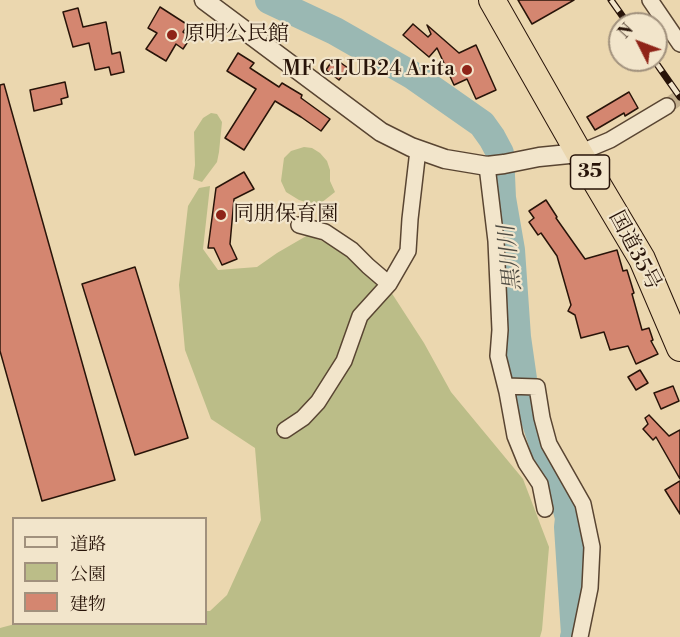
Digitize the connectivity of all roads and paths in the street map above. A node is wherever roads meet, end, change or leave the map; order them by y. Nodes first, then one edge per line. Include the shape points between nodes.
1 (204, 0) edge
2 (492, 0) edge
3 (650, 0) edge
4 (680, 44) edge
5 (667, 106) tunnel mouth
6 (418, 150) junction
7 (579, 153) junction
8 (487, 166) junction
9 (299, 225) dead end
10 (389, 284) junction
11 (680, 348) edge
12 (507, 386) junction
13 (285, 430) dead end
14 (545, 509) dead end
15 (580, 637) edge

1 - 6 street via 381,132
2 - 7 highway, 国道35号 / 35
3 - 4 street
5 - 7 street via 610,140
6 - 8 street
6 - 10 street via 408,251
7 - 8 street
7 - 11 highway, 国道35号 / 35 via 642,259
8 - 12 street via 496,240 498,356
9 - 10 street via 325,232 352,250
10 - 13 street via 360,316 344,362 318,402
12 - 14 street via 515,436 540,484
12 - 15 street via 537,387 549,444 583,504 592,547 590,588

